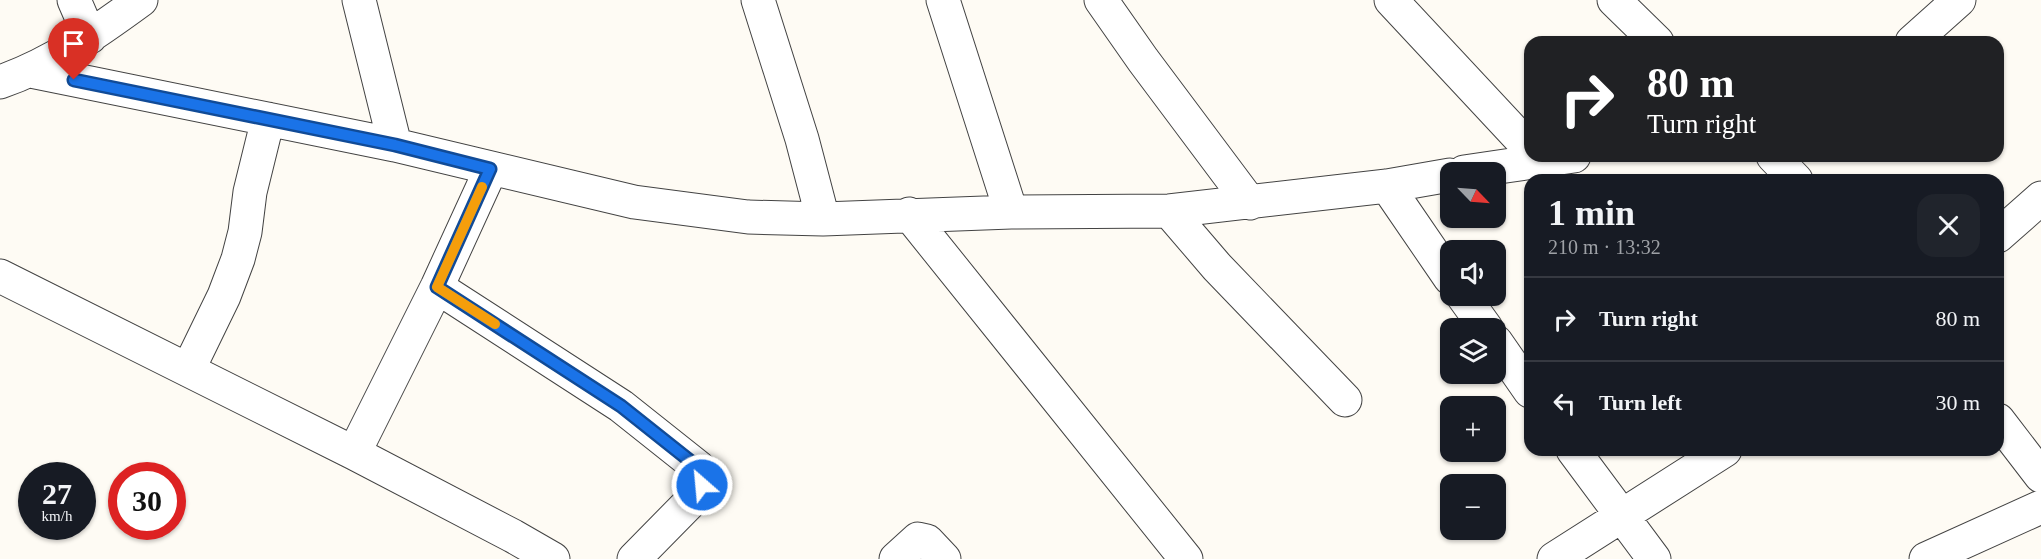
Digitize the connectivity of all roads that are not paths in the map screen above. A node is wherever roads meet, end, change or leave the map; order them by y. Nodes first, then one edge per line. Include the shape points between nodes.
1 (74, 0) edge
2 (141, 0) edge
3 (359, 0) edge
4 (758, 0) edge
5 (942, 0) edge
6 (1101, 0) edge
7 (1391, 0) edge
8 (1959, 0) edge
9 (1623, 3) edge
10 (1652, 36) edge
11 (1919, 36) edge
12 (90, 38) junction
13 (31, 71) junction
14 (0, 82) edge
15 (268, 119) junction
16 (1524, 143) edge
17 (395, 145) junction
18 (1524, 158) edge
19 (1506, 162) edge
20 (490, 169) junction
21 (1440, 177) edge
22 (1387, 186) junction
23 (2041, 198) edge
24 (1250, 203) junction
25 (1011, 212) junction
26 (1169, 212) junction
27 (909, 214) junction
28 (823, 219) junction
29 (2004, 231) edge
30 (1440, 263) edge
31 (0, 276) edge
32 (437, 287) junction
33 (1506, 356) edge
34 (188, 370) junction
35 (1524, 382) edge
36 (1344, 400) dead end
37 (2004, 428) edge
38 (354, 453) junction
39 (1577, 456) edge
40 (1716, 456) edge
41 (2041, 476) edge
42 (2041, 507) edge
43 (1621, 516) junction
44 (553, 559) edge
45 (634, 559) edge
46 (896, 559) edge
47 (944, 559) edge
48 (1186, 559) edge
49 (1554, 559) edge
50 (1654, 559) edge
51 (1926, 559) edge

1 - 12 street
2 - 12 street
3 - 17 street
4 - 28 street
5 - 25 street
6 - 24 street
7 - 16 street
8 - 11 street
9 - 10 street
12 - 13 street
13 - 14 street
13 - 15 street
15 - 17 street
15 - 34 street via 238,259
17 - 20 street
18 - 19 street
20 - 28 street via 634,202 748,217
20 - 32 street
21 - 22 street
22 - 24 street
22 - 30 street
23 - 29 street
24 - 26 street
25 - 26 street
25 - 27 street
26 - 36 street
27 - 28 street
27 - 48 street
31 - 34 street
32 - 38 street
32 - 45 street via 621,406 699,468 703,477 697,495
33 - 35 street
34 - 38 street
37 - 41 street
38 - 44 street
39 - 43 street
40 - 43 street
42 - 51 street
43 - 49 street
43 - 50 street
46 - 47 street via 918,539 927,541

